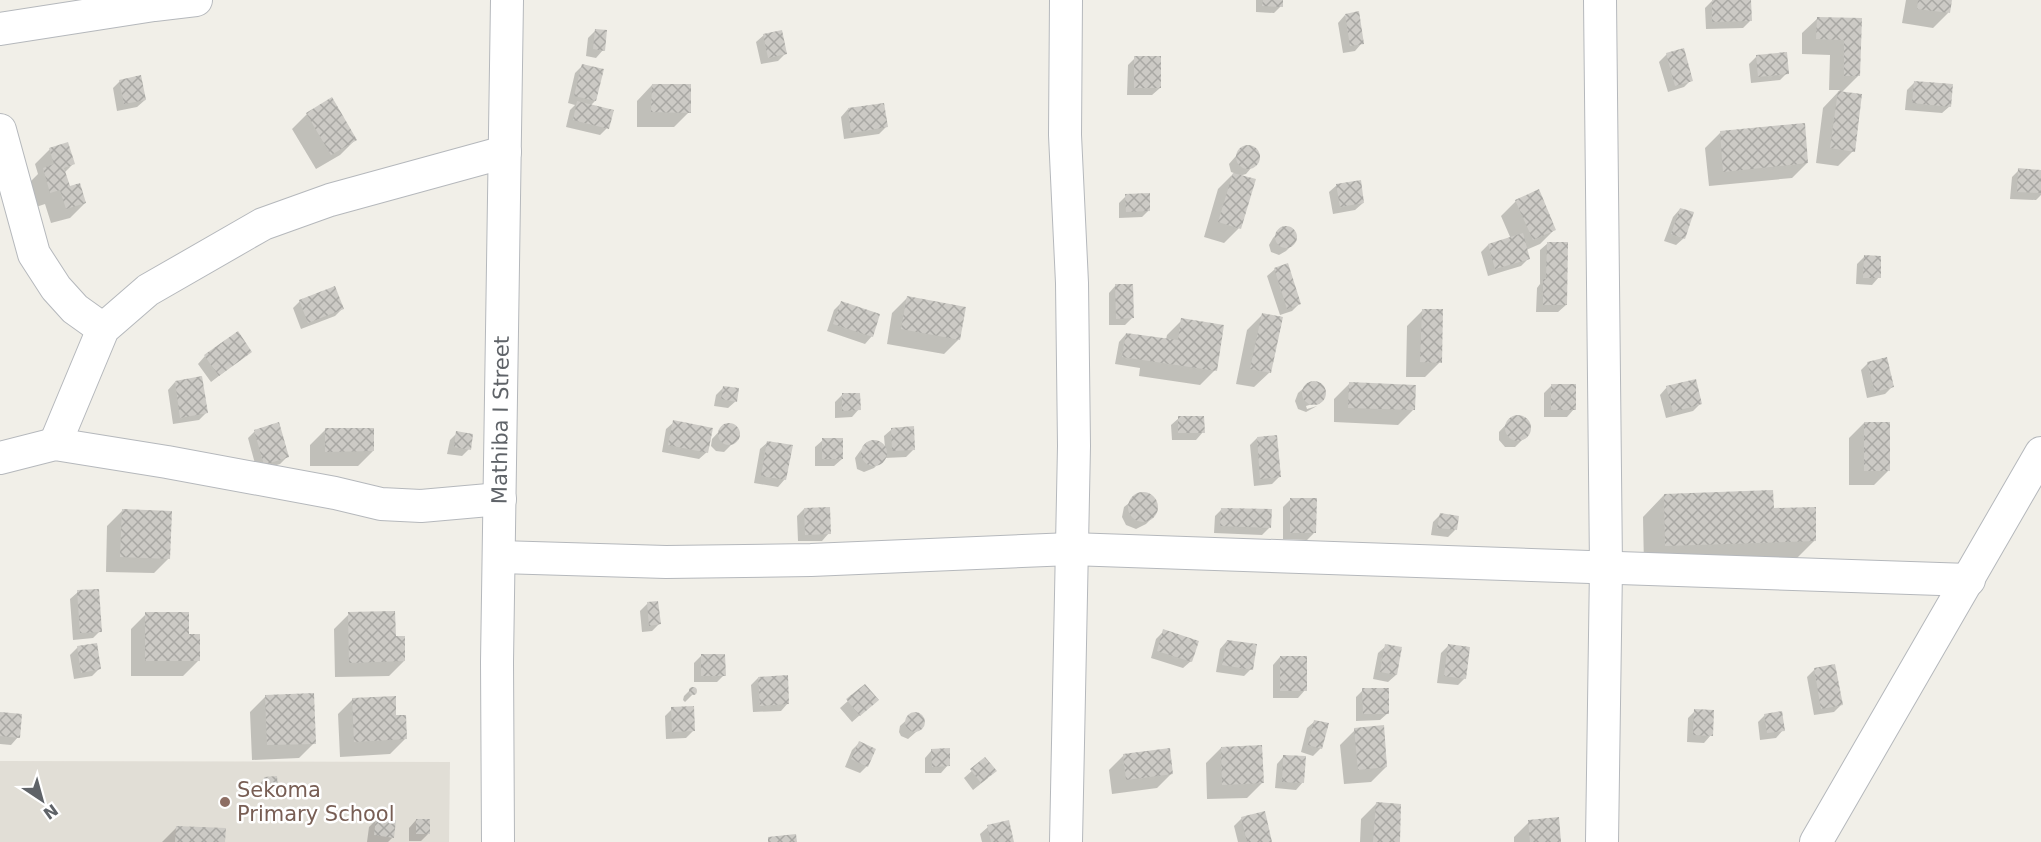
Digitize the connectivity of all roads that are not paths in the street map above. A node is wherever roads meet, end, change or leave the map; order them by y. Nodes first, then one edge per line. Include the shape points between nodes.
1 (196, 0) edge
2 (507, 0) edge
3 (1066, 0) edge
4 (1600, 0) edge
5 (0, 29) edge
6 (0, 130) edge
7 (505, 152) junction
8 (103, 329) junction
9 (55, 444) junction
10 (2041, 453) edge
11 (0, 458) edge
12 (500, 500) junction
13 (1071, 549) junction
14 (499, 557) junction
15 (1606, 567) junction
16 (1969, 580) junction
17 (498, 842) edge
18 (1066, 842) edge
19 (1602, 842) edge
20 (1816, 842) edge

1 - 5 street
2 - 7 street, Mathiba I Street
3 - 13 street via 1065,135 1074,411
4 - 15 street
6 - 8 street via 34,254 56,288
7 - 8 street via 330,200 263,224 148,290
7 - 12 street, Mathiba I Street
8 - 9 street
9 - 11 street
9 - 12 street via 381,504 421,506
10 - 16 street
12 - 14 street, Mathiba I Street
13 - 14 street via 811,560 666,562
13 - 15 street
13 - 18 street
14 - 17 street, Mathiba I Street
15 - 16 street
15 - 19 street
16 - 20 street

